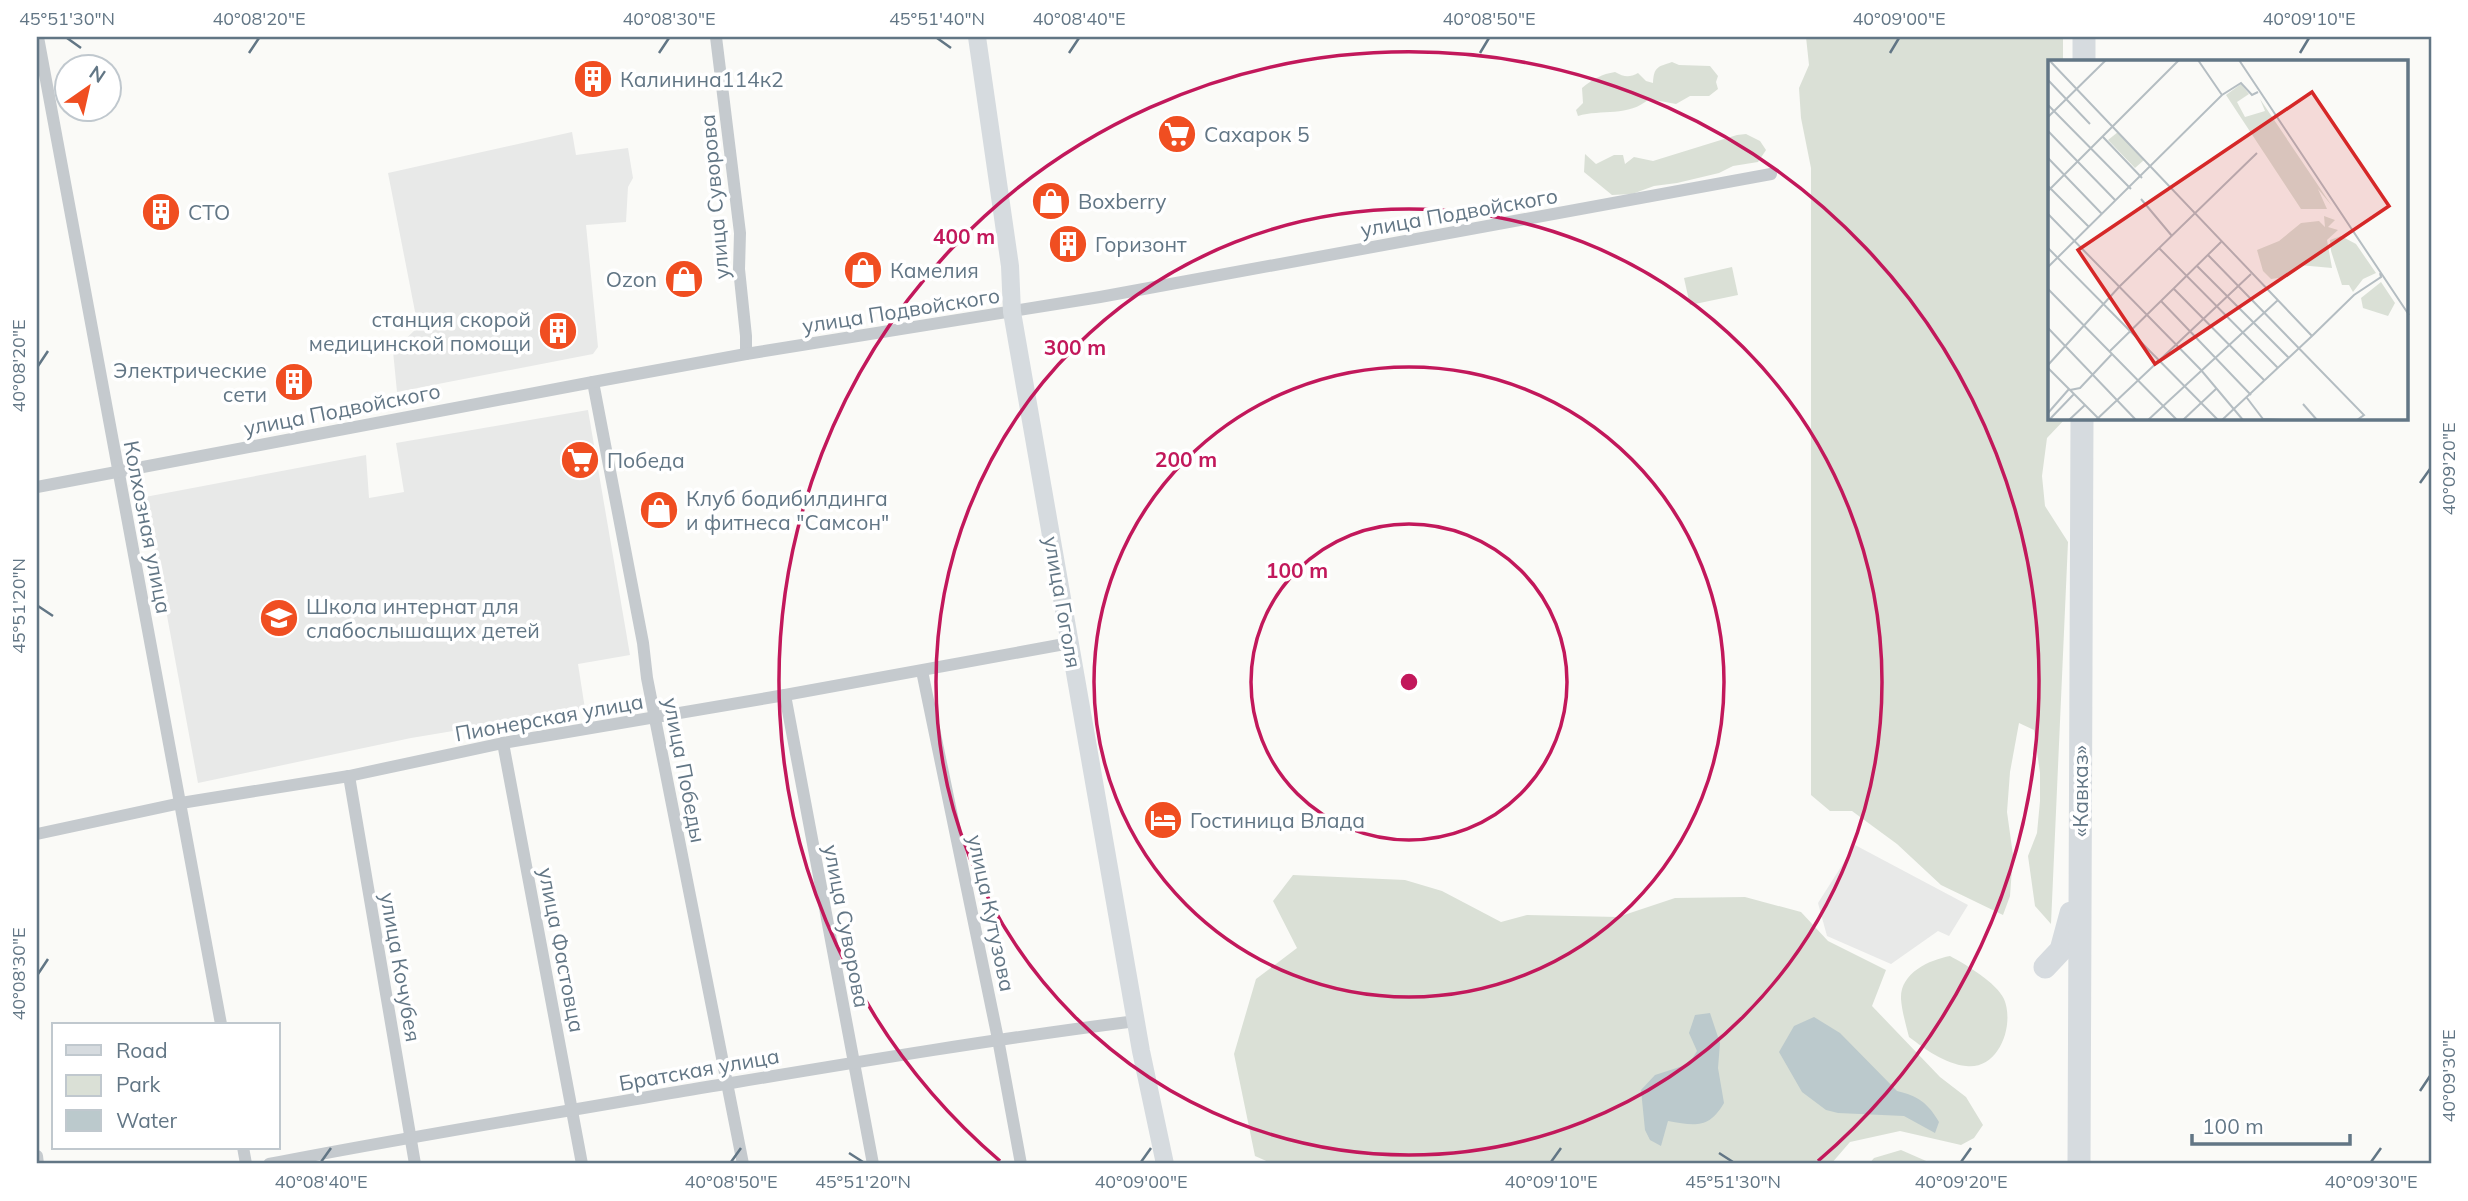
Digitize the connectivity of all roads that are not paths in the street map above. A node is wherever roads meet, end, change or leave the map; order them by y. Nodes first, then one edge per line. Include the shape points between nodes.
1 (38, 37) edge
2 (716, 37) edge
3 (977, 37) edge
4 (2084, 37) edge
5 (2084, 60) edge
6 (1771, 174) dead end
7 (1012, 312) junction
8 (746, 354) junction
9 (593, 382) junction
10 (2082, 420) edge
11 (118, 470) junction
12 (37, 487) edge
13 (1070, 642) junction
14 (922, 671) junction
15 (785, 695) junction
16 (656, 718) junction
17 (503, 743) junction
18 (348, 776) junction
19 (181, 803) junction
20 (37, 834) edge
21 (2079, 887) junction
22 (2045, 967) dead end
23 (1136, 1021) junction
24 (221, 1023) edge
25 (998, 1039) junction
26 (853, 1062) junction
27 (727, 1084) junction
28 (573, 1110) junction
29 (410, 1136) junction
30 (37, 1156) edge
31 (38, 1164) edge
32 (269, 1164) edge
33 (415, 1164) edge
34 (582, 1164) edge
35 (743, 1164) edge
36 (873, 1164) edge
37 (1021, 1164) edge
38 (1165, 1164) edge
39 (2078, 1164) edge

1 - 11 street, Колхозная улица
2 - 8 street, улица Суворова via 740,233
3 - 7 main road, улица Гоголя via 1010,266
4 - 5 highway
6 - 7 street, улица Подвойского
7 - 8 street, улица Подвойского
7 - 13 main road, улица Гоголя
8 - 9 street, улица Подвойского
9 - 11 street, улица Подвойского
9 - 16 street, улица Победы
10 - 21 highway, «Кавказ»
11 - 12 street, улица Подвойского
11 - 19 street, Колхозная улица
13 - 14 street, Пионерская улица
13 - 23 main road, улица Гоголя
14 - 15 street, Пионерская улица
14 - 25 street, улица Кутузова
15 - 16 street, Пионерская улица
15 - 26 street, улица Суворова
16 - 17 street, Пионерская улица
16 - 27 street, улица Победы
17 - 18 street, Пионерская улица
17 - 28 street, улица Фастовца
18 - 19 street, Пионерская улица
18 - 29 street, улица Кочубея
19 - 20 street, Пионерская улица
19 - 24 street, Колхозная улица
21 - 22 highway via 2061,950
21 - 39 highway, «Кавказ»
23 - 25 street, Братская улица
23 - 38 main road, улица Гоголя
25 - 26 street, Братская улица
25 - 37 street, улица Кутузова
26 - 27 street, Братская улица
26 - 36 street, улица Суворова
27 - 28 street, Братская улица
27 - 35 street, улица Победы
28 - 29 street, Братская улица
28 - 34 street, улица Фастовца
29 - 32 street, Братская улица
29 - 33 street, улица Кочубея
30 - 31 street

